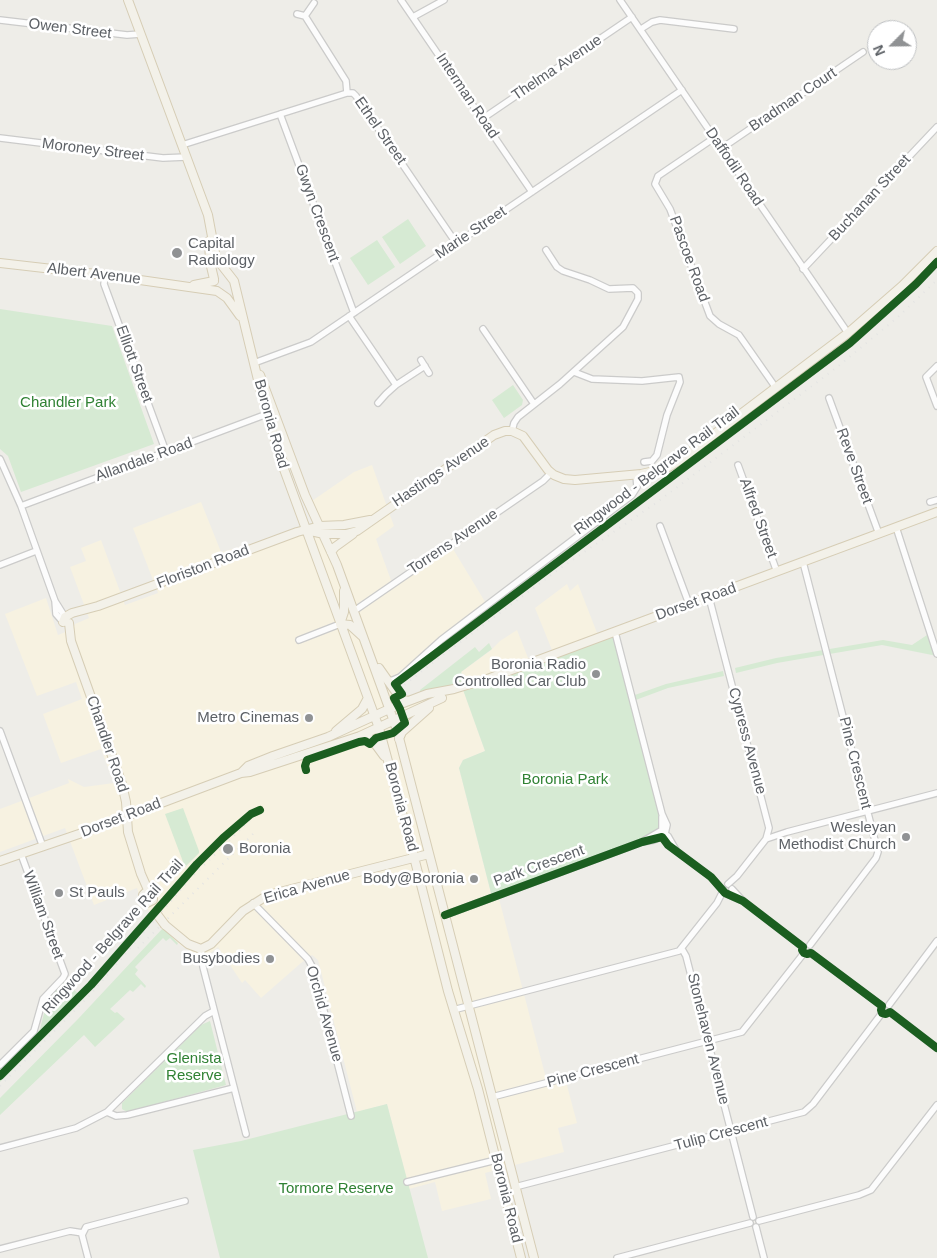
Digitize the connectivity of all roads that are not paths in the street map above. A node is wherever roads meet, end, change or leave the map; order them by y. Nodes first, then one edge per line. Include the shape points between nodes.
1 (128, 0) edge
2 (402, 0) edge
3 (444, 0) edge
4 (620, 0) edge
5 (314, 3) dead end
6 (297, 14) dead end
7 (305, 16) junction
8 (413, 17) junction
9 (632, 17) junction
10 (0, 20) edge
11 (641, 29) junction
12 (734, 29) dead end
13 (141, 34) junction
14 (864, 52) dead end
15 (682, 90) junction
16 (347, 93) junction
17 (280, 114) junction
18 (482, 119) junction
19 (937, 127) edge
20 (0, 138) edge
21 (714, 138) junction
22 (182, 145) junction
23 (722, 148) junction
24 (186, 157) junction
25 (532, 192) junction
26 (210, 224) junction
27 (456, 243) junction
28 (546, 250) dead end
29 (937, 250) edge
30 (0, 263) edge
31 (803, 269) junction
32 (227, 274) junction
33 (105, 275) junction
34 (214, 280) junction
35 (234, 284) junction
36 (188, 286) junction
37 (219, 292) junction
38 (352, 314) junction
39 (242, 320) junction
40 (483, 328) dead end
41 (848, 333) junction
42 (421, 360) dead end
43 (255, 364) junction
44 (425, 366) junction
45 (937, 366) edge
46 (574, 372) junction
47 (430, 373) dead end
48 (396, 385) junction
49 (776, 388) junction
50 (829, 398) dead end
51 (378, 403) dead end
52 (534, 404) junction
53 (937, 406) edge
54 (267, 414) junction
55 (512, 431) junction
56 (166, 452) junction
57 (0, 458) edge
58 (644, 462) dead end
59 (738, 465) dead end
60 (551, 473) junction
61 (639, 474) junction
62 (937, 500) edge
63 (930, 502) dead end
64 (21, 506) junction
65 (937, 512) edge
66 (372, 519) junction
67 (320, 526) junction
68 (660, 526) dead end
69 (896, 527) junction
70 (306, 530) junction
71 (357, 531) junction
72 (324, 534) junction
73 (879, 534) junction
74 (36, 551) junction
75 (331, 552) junction
76 (803, 562) junction
77 (0, 565) edge
78 (337, 565) junction
79 (322, 571) junction
80 (777, 572) junction
81 (343, 583) junction
82 (709, 596) junction
83 (689, 604) junction
84 (354, 610) junction
85 (66, 621) junction
86 (340, 624) junction
87 (615, 632) junction
88 (364, 637) junction
89 (298, 640) dead end
90 (369, 651) junction
91 (937, 654) edge
92 (387, 681) junction
93 (454, 689) junction
94 (368, 698) junction
95 (442, 698) junction
96 (408, 701) junction
97 (390, 708) junction
98 (375, 716) junction
99 (394, 720) junction
100 (379, 728) junction
101 (0, 731) edge
102 (360, 736) junction
103 (328, 737) junction
104 (400, 738) junction
105 (241, 773) junction
106 (392, 773) junction
107 (937, 793) edge
108 (868, 811) junction
109 (126, 816) junction
110 (663, 834) junction
111 (767, 836) junction
112 (43, 846) junction
113 (21, 854) junction
114 (429, 854) junction
115 (414, 857) junction
116 (0, 861) edge
117 (728, 889) junction
118 (253, 903) junction
119 (445, 915) junction
120 (937, 941) edge
121 (201, 949) junction
122 (682, 949) junction
123 (807, 949) junction
124 (889, 1005) junction
125 (468, 1006) junction
126 (882, 1006) junction
127 (454, 1010) junction
128 (214, 1011) junction
129 (890, 1012) junction
130 (882, 1013) junction
131 (708, 1041) junction
132 (937, 1048) edge
133 (0, 1065) edge
134 (234, 1088) junction
135 (492, 1097) junction
136 (937, 1105) edge
137 (107, 1112) junction
138 (351, 1116) dead end
139 (732, 1132) junction
140 (246, 1134) dead end
141 (0, 1148) edge
142 (496, 1160) junction
143 (407, 1182) dead end
144 (515, 1187) junction
145 (185, 1201) dead end
146 (755, 1224) junction
147 (82, 1233) junction
148 (0, 1249) edge
149 (88, 1258) edge
150 (521, 1258) edge
151 (534, 1258) edge
152 (617, 1258) edge
153 (764, 1258) edge

1 - 13 main road
2 - 8 street, Interman Road
3 - 8 street
4 - 9 street, Daffodil Road
5 - 7 street
6 - 7 street
7 - 16 street via 346,81
8 - 18 street, Interman Road
9 - 11 street, Daffodil Road
9 - 18 street, Thelma Avenue
10 - 13 street, Owen Street
11 - 12 street via 660,20
11 - 15 street, Daffodil Road
13 - 22 main road
14 - 23 street, Bradman Court
15 - 21 street, Daffodil Road
15 - 25 street, Marie Street
16 - 17 street, Ethel Street
16 - 27 street, Ethel Street via 356,96
17 - 22 street, Ethel Street
17 - 38 street, Gwyn Crescent
18 - 25 street, Interman Road
19 - 31 street, Buchanan Street
20 - 24 street, Moroney Street via 163,158
21 - 23 street, Daffodil Road
21 - 49 street, Pascoe Road via 658,176 655,184 670,208 710,316 739,335
22 - 24 main road
23 - 31 street, Daffodil Road
24 - 26 main road
25 - 27 street, Marie Street
26 - 32 main road via 216,258
26 - 34 main road via 210,262
27 - 38 street, Marie Street
28 - 46 street via 563,271 609,289 633,288 638,293 623,328
29 - 41 main road
30 - 33 main road, Albert Avenue
31 - 41 street, Daffodil Road
32 - 34 main road via 220,274
32 - 35 main road
33 - 36 main road, Albert Avenue
33 - 56 street, Elliott Street via 104,284
34 - 36 main road, Albert Avenue
34 - 37 main road
35 - 37 main road via 230,291
35 - 39 main road, Boronia Road
36 - 37 main road, Albert Avenue
37 - 39 main road, Boronia Road via 235,307
38 - 43 street, Marie Street via 310,342
38 - 48 street, Gwyn Crescent
39 - 43 main road, Boronia Road
40 - 52 street
41 - 49 main road
42 - 44 street
43 - 54 main road, Boronia Road
43 - 67 main road, Boronia Road
44 - 47 street
44 - 48 street
45 - 53 street via 926,377
46 - 52 street
46 - 58 street via 592,379 642,381 679,377 657,455 652,461
48 - 51 street
49 - 61 main road via 680,460 664,469
50 - 73 street, Reve Street
52 - 55 street via 516,419
54 - 56 street, Allandale Road
54 - 70 main road, Boronia Road
55 - 60 main road via 528,441
55 - 66 main road, Hastings Avenue via 494,435
56 - 64 street, Allandale Road
57 - 64 street, Chandler Road
59 - 80 street, Alfred Street
60 - 61 main road via 575,480
60 - 84 street, Torrens Avenue
61 - 92 street via 632,495 446,636 401,676
62 - 63 street
64 - 74 street, Chandler Road
65 - 69 main road, Dorset Road
66 - 67 main road, Hastings Avenue
66 - 71 main road, Hastings Avenue
67 - 70 main road, Hastings Avenue
67 - 72 main road, Boronia Road
68 - 83 street
69 - 73 main road, Dorset Road
69 - 91 street
70 - 72 main road
70 - 79 main road, Boronia Road
70 - 85 main road, Floriston Road via 83,611
71 - 72 main road
71 - 75 main road, Hastings Avenue
72 - 75 main road, Boronia Road
73 - 76 main road, Dorset Road
74 - 77 street
74 - 85 street, Chandler Road via 55,609
75 - 78 main road, Boronia Road
76 - 80 main road, Dorset Road
76 - 108 street, Pine Crescent
78 - 79 main road
78 - 81 main road, Boronia Road
79 - 86 main road, Boronia Road
80 - 82 main road, Dorset Road
81 - 84 main road, Boronia Road
81 - 86 main road via 344,612
82 - 83 main road, Dorset Road
82 - 111 street, Cypress Avenue via 768,825
83 - 87 main road, Dorset Road
84 - 88 main road, Boronia Road
85 - 109 main road, Chandler Road via 116,765 126,802
86 - 88 main road via 350,625
86 - 89 street
86 - 94 main road, Boronia Road
87 - 93 main road, Dorset Road
87 - 110 street via 667,827
88 - 90 main road, Boronia Road
90 - 92 main road, Boronia Road
90 - 97 main road, Boronia Road
92 - 96 main road, Boronia Road via 403,700
93 - 95 main road, Dorset Road
93 - 96 main road, Dorset Road
94 - 98 main road, Boronia Road
94 - 103 main road via 362,709
95 - 99 main road, Dorset Road
95 - 104 main road, Dorset Road via 407,727
96 - 97 main road, Dorset Road
97 - 98 main road, Dorset Road
97 - 99 main road, Boronia Road
98 - 100 main road, Boronia Road
98 - 103 main road, Dorset Road
99 - 100 main road, Dorset Road
99 - 104 main road, Boronia Road
100 - 102 main road, Dorset Road
100 - 106 main road, Boronia Road
101 - 112 street
102 - 105 main road, Dorset Road
102 - 106 main road via 368,737 377,745
103 - 105 main road, Dorset Road via 248,766
104 - 114 main road, Boronia Road
105 - 109 main road, Dorset Road
106 - 115 main road, Boronia Road
107 - 108 street
108 - 111 street
108 - 123 street, Pine Crescent via 877,856
109 - 112 main road, Dorset Road
109 - 121 main road, Chandler Road, bridge via 146,893 143,899 149,902 165,925 188,944
110 - 117 street via 668,845
110 - 119 street, Park Crescent
111 - 117 street
112 - 113 main road, Dorset Road
113 - 116 main road, Dorset Road
113 - 133 street, William Street via 65,976 43,999 34,1031
114 - 115 main road, Erica Avenue
114 - 119 main road, Boronia Road
115 - 118 main road, Erica Avenue via 277,893
115 - 127 main road, Boronia Road
117 - 122 street
117 - 123 street
118 - 121 main road, Erica Avenue via 211,944
118 - 138 street, Orchid Avenue via 313,968
119 - 125 main road, Boronia Road
120 - 124 street
121 - 128 street
122 - 125 street
122 - 131 street, Stonehaven Avenue
123 - 126 street
123 - 131 street, Pine Crescent via 745,1030
124 - 126 street
124 - 129 street
125 - 127 street
125 - 135 main road, Boronia Road
126 - 130 street
127 - 142 main road, Boronia Road
128 - 134 street
128 - 137 street via 205,1016
129 - 130 street
129 - 132 street
130 - 139 street, Tulip Crescent via 808,1110
131 - 135 street, Pine Crescent
131 - 139 street, Stonehaven Avenue
134 - 137 street via 127,1115 116,1116
134 - 140 street
135 - 144 main road, Boronia Road
136 - 146 street via 871,1190
137 - 141 street via 76,1128
139 - 144 street, Tulip Crescent
139 - 146 street, Stonehaven Avenue via 753,1217 750,1219
142 - 143 street
142 - 150 main road, Boronia Road
144 - 151 main road, Boronia Road
145 - 147 street via 88,1226
146 - 152 street
146 - 153 street
147 - 148 street via 70,1231
147 - 149 street

